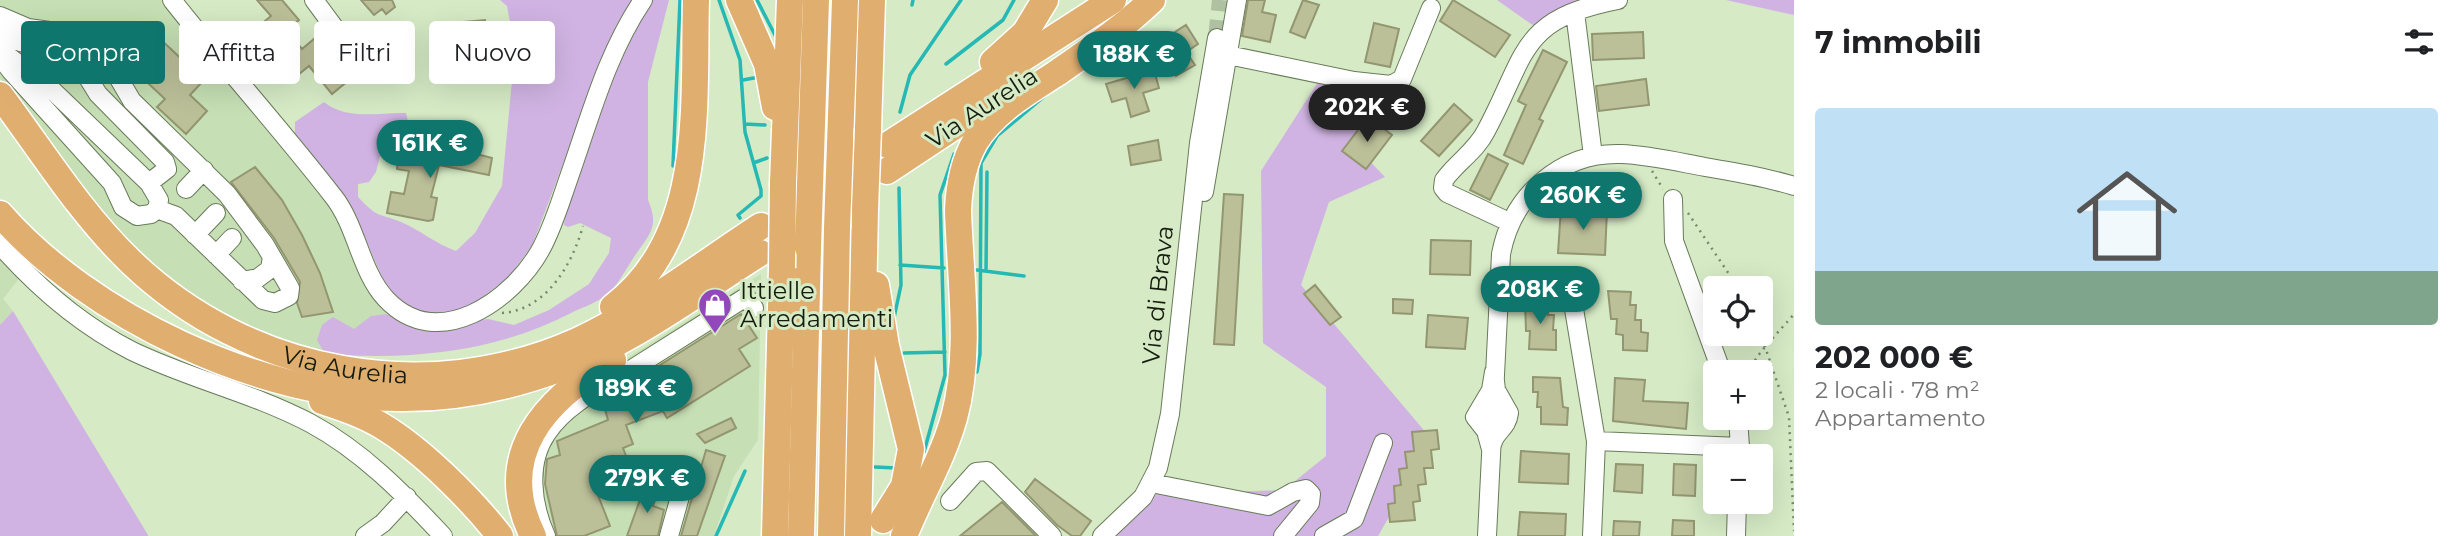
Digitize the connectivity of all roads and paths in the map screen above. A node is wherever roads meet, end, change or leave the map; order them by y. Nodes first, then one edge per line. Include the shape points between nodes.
1 (172, 0) edge
2 (314, 0) edge
3 (643, 0) edge
4 (696, 0) edge
5 (739, 0) edge
6 (790, 0) edge
7 (817, 0) edge
8 (845, 0) edge
9 (872, 0) edge
10 (884, 0) edge
11 (1045, 0) edge
12 (1113, 0) edge
13 (1149, 0) edge
14 (1237, 0) edge
15 (1618, 0) edge
16 (1431, 8) dead end
17 (1575, 12) junction
18 (0, 16) edge
19 (330, 21) edge
20 (1217, 38) tunnel mouth
21 (1, 40) edge
22 (1228, 55) junction
23 (0, 95) edge
24 (884, 136) junction
25 (1593, 156) junction
26 (1650, 158) junction
27 (204, 170) junction
28 (784, 175) junction
29 (149, 183) junction
30 (1794, 186) edge
31 (186, 189) dead end
32 (1673, 199) junction
33 (157, 209) junction
34 (216, 213) dead end
35 (0, 214) edge
36 (865, 220) junction
37 (1509, 222) junction
38 (583, 226) dead end
39 (761, 226) dead end
40 (195, 235) junction
41 (1188, 237) junction
42 (232, 238) dead end
43 (0, 245) edge
44 (216, 255) junction
45 (272, 257) junction
46 (771, 261) junction
47 (1731, 276) edge
48 (722, 278) junction
49 (242, 281) junction
50 (1498, 282) junction
51 (754, 308) dead end
52 (495, 313) dead end
53 (1794, 314) edge
54 (1773, 340) edge
55 (1768, 346) joint
56 (220, 360) junction
57 (1717, 360) edge
58 (1754, 360) edge
59 (398, 375) junction
60 (779, 380) junction
61 (1596, 441) junction
62 (1383, 443) dead end
63 (1703, 449) edge
64 (687, 475) dead end
65 (1151, 483) junction
66 (407, 497) junction
67 (950, 501) dead end
68 (1736, 514) edge
69 (883, 520) dead end
70 (1794, 531) edge
71 (858, 533) edge
72 (365, 536) edge
73 (443, 536) edge
74 (500, 536) edge
75 (533, 536) edge
76 (546, 536) edge
77 (669, 536) edge
78 (761, 536) edge
79 (775, 536) edge
80 (801, 536) edge
81 (831, 536) edge
82 (904, 536) edge
83 (1052, 536) edge
84 (1102, 536) edge
85 (1283, 536) edge
86 (1324, 536) edge
87 (1487, 536) edge
88 (1592, 536) edge
89 (1735, 536) edge

1 - 3 street via 334,197 386,298 411,315 445,321 486,308 518,282 534,260 556,213 611,55
2 - 19 street
4 - 59 highway via 687,179 670,235 646,274 619,302 571,332 515,350
5 - 28 highway via 769,72
6 - 28 highway
7 - 80 highway, bridge
8 - 81 highway, bridge
9 - 24 highway
10 - 24 highway via 879,66
11 - 24 highway via 1012,46 934,106
12 - 24 highway, Via Aurelia via 955,102
13 - 24 highway, Via Aurelia via 937,138
13 - 82 highway via 1112,35 1006,108 969,153 958,210 961,387 944,450
14 - 22 street
15 - 17 street
16 - 22 street via 1402,79 1391,85
17 - 25 street
17 - 37 street via 1544,26 1530,42 1480,141 1444,180 1447,193
18 - 27 street via 28,28 107,39 119,79 132,101
20 - 41 street, Via di Brava
21 - 29 street
21 - 29 street via 70,49 98,94 164,162 167,169
21 - 33 street via 1,58 112,183 123,207 137,216
22 - 41 street via 1201,207
23 - 59 highway, Via Aurelia via 116,246 195,313 287,356 335,368
24 - 36 highway, bridge
25 - 26 street
25 - 37 street via 1543,181
26 - 30 street
26 - 32 path via 1652,173
27 - 31 street
27 - 45 street
28 - 46 highway, bridge
29 - 33 street via 159,200
32 - 47 path via 1692,217
32 - 57 street via 1674,241
33 - 40 street via 176,216
34 - 40 street
35 - 56 highway, Via Aurelia via 52,265 102,302 150,330
36 - 69 highway via 886,346 911,449 904,486
36 - 71 highway
37 - 50 street
38 - 52 path via 556,283 531,306
39 - 59 highway, Via Aurelia via 577,341 473,371
40 - 44 street
41 - 65 street, Via di Brava via 1170,414
42 - 44 street
43 - 66 street via 48,292 100,333 134,352 310,423 368,461
44 - 49 street
45 - 49 street via 264,274
45 - 49 street via 290,288 289,296 275,303 263,300
46 - 48 highway, Via Aurelia
46 - 60 highway
48 - 56 highway, Via Aurelia via 596,353 530,379 474,393 406,398 351,394
48 - 75 highway via 685,313 582,380 544,414 527,441 518,481
50 - 61 street via 1570,285
50 - 87 street
51 - 76 street via 746,297 590,395 551,426 539,448 534,472 536,505
53 - 54 path
55 - 58 path
55 - 70 path via 1789,417
56 - 74 highway via 381,425 445,479
60 - 78 highway via 768,426
60 - 79 highway
61 - 63 street
61 - 88 street
62 - 86 street via 1354,519
64 - 77 street
65 - 84 street, Via di Brava via 1135,506
65 - 85 street via 1268,506 1306,489 1310,503
66 - 72 street
66 - 73 street
67 - 83 street via 976,472 987,471
68 - 89 street

